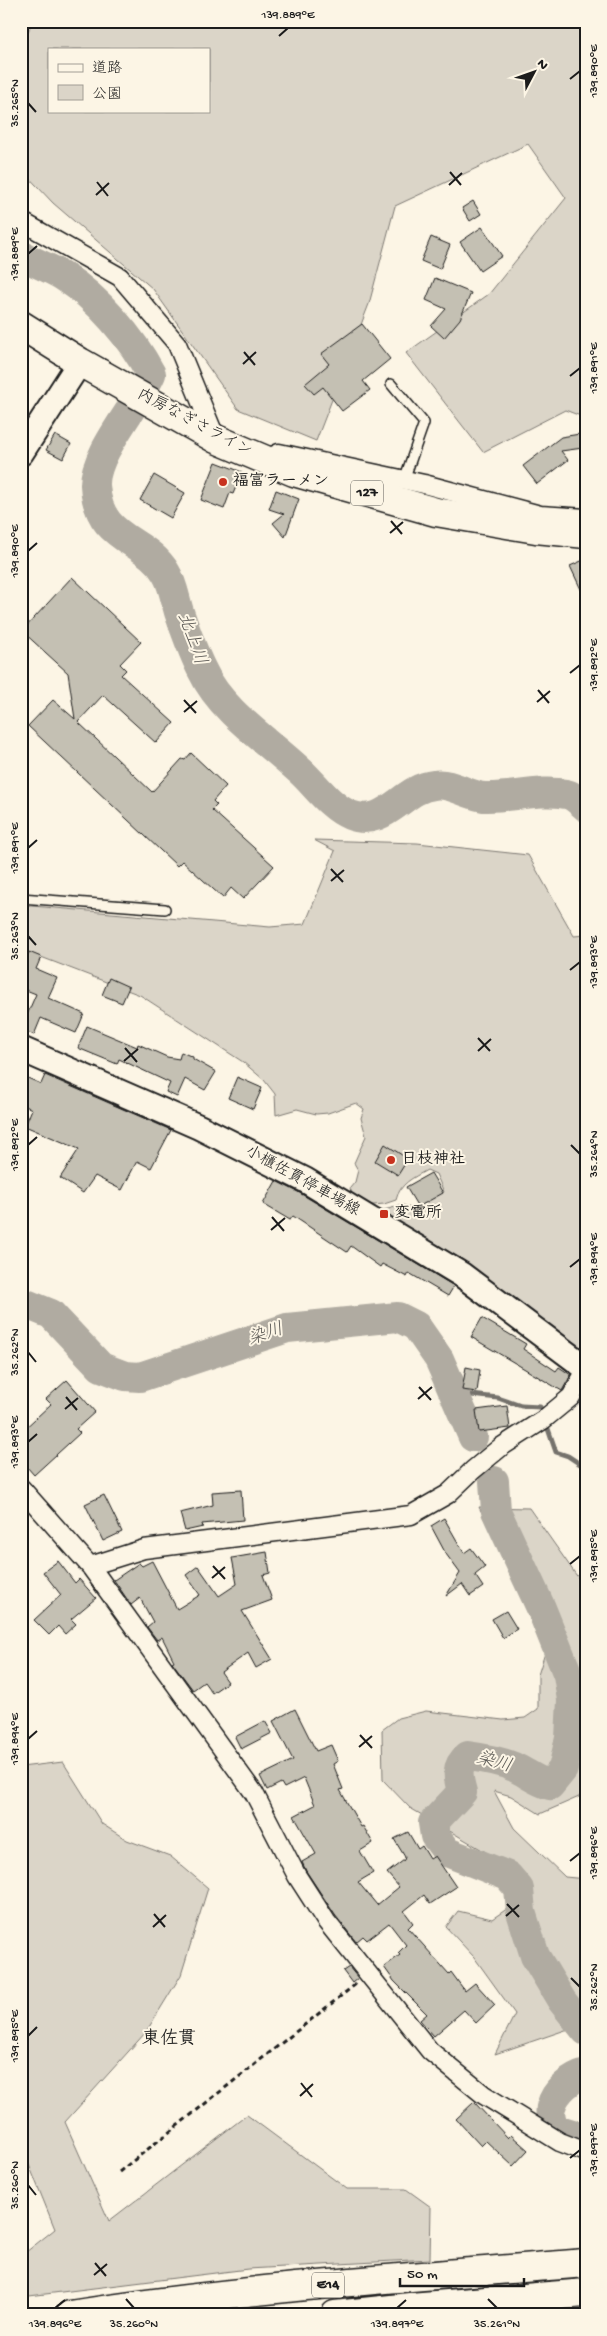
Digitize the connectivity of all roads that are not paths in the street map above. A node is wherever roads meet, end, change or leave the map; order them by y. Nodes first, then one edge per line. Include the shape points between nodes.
1 (21, 221) edge
2 (21, 325) edge
3 (80, 362) junction
4 (391, 384) dead end
5 (216, 439) junction
6 (21, 453) edge
7 (264, 460) junction
8 (404, 480) junction
9 (586, 518) edge
10 (586, 534) edge
11 (21, 898) edge
12 (165, 909) dead end
13 (21, 1049) edge
14 (586, 1369) edge
15 (21, 1488) edge
16 (90, 1566) junction
17 (586, 2152) edge
18 (586, 2263) edge
19 (586, 2293) edge
20 (70, 2315) edge
21 (335, 2315) edge

1 - 5 street via 120,277 177,344
2 - 3 highway, 内房なぎさライン / 127
3 - 5 highway, 内房なぎさライン / 127
3 - 6 main road
4 - 8 lane via 424,423
5 - 7 highway, 内房なぎさライン / 127
7 - 8 street via 279,453
7 - 10 highway, 内房なぎさライン / 127 via 294,472 436,512
8 - 9 street via 540,515
11 - 12 lane
13 - 14 main road, 小櫃佐貫停車場線 via 199,1127 305,1180 462,1275
14 - 16 street via 571,1397 501,1447 448,1494 411,1515 144,1549
15 - 16 street
16 - 17 street via 254,1793 303,1886 326,1921 430,2051 484,2095 560,2142
18 - 20 highway, E14 via 361,2282
19 - 21 highway, E14

